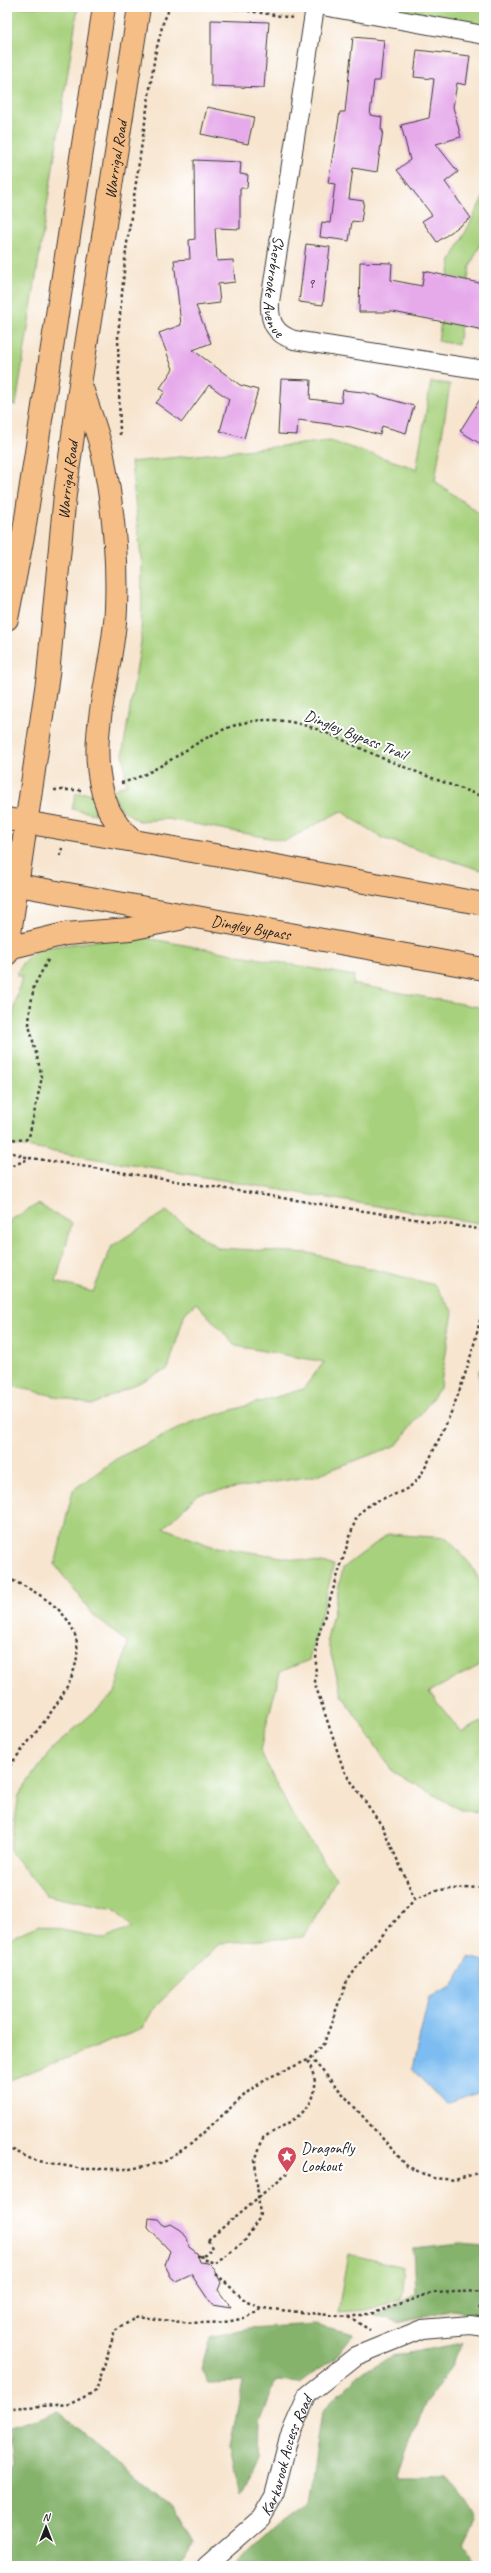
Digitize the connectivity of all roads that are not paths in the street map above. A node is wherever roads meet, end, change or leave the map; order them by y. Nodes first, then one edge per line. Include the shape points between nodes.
1 (104, 7) edge
2 (139, 7) edge
3 (315, 7) edge
4 (328, 7) edge
5 (484, 35) edge
6 (484, 370) edge
7 (80, 384) junction
8 (7, 619) edge
9 (17, 821) edge
10 (131, 840) junction
11 (12, 884) edge
12 (484, 904) edge
13 (192, 916) junction
14 (8, 951) edge
15 (484, 969) edge
16 (484, 2327) edge
17 (206, 2566) edge

1 - 8 highway via 24,531
2 - 7 highway, Warrigal Road
3 - 6 street, Sherbrooke Avenue via 270,302 273,325 280,334 294,340
4 - 5 street
7 - 9 highway, Warrigal Road via 65,494 53,636
7 - 10 highway via 104,460 114,549 116,613 98,757 108,810
9 - 10 highway
9 - 11 highway, Warrigal Road
10 - 12 highway
11 - 13 highway, Dingley Bypass
11 - 14 highway, Warrigal Road
13 - 14 highway via 130,929 65,934
13 - 15 highway, Dingley Bypass
16 - 17 street, Karkarook Access Road via 470,2325 422,2329 356,2356 308,2394 289,2437 274,2496 261,2518

